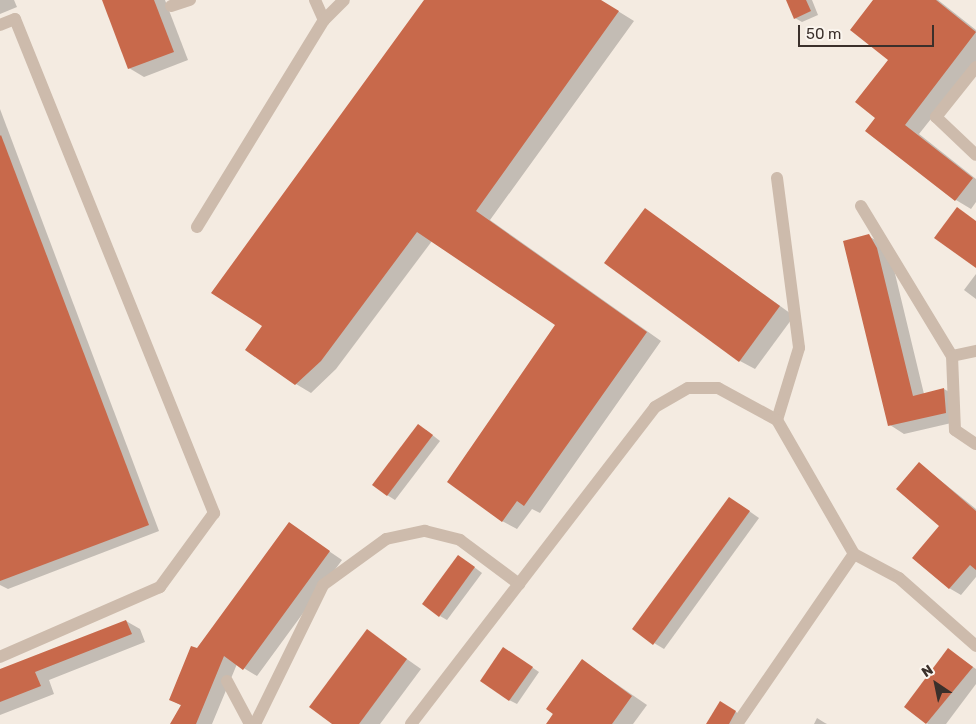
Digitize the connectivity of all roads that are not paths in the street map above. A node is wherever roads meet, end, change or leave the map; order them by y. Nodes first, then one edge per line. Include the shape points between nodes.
1 (190, 0) edge
2 (315, 0) edge
3 (344, 0) edge
4 (171, 6) dead end
5 (324, 20) junction
6 (0, 25) edge
7 (976, 67) edge
8 (976, 156) edge
9 (777, 178) dead end
10 (861, 206) dead end
11 (197, 227) dead end
12 (976, 351) edge
13 (952, 356) junction
14 (777, 420) junction
15 (976, 444) edge
16 (854, 554) junction
17 (519, 584) junction
18 (976, 646) edge
19 (0, 657) edge
20 (227, 680) dead end
21 (250, 724) edge
22 (255, 724) edge
23 (410, 724) edge
24 (737, 724) edge

1 - 4 lane
2 - 5 lane
3 - 5 lane
5 - 11 lane
6 - 19 lane via 15,19 214,513 160,587
7 - 8 lane via 936,117
9 - 14 lane via 800,348
10 - 13 lane
12 - 13 lane
13 - 15 lane via 955,430
14 - 16 lane
14 - 17 lane via 718,388 688,388 655,407
16 - 18 lane via 899,578
16 - 24 lane
17 - 22 lane via 460,540 425,532 386,539 323,585
17 - 23 lane
20 - 21 lane

